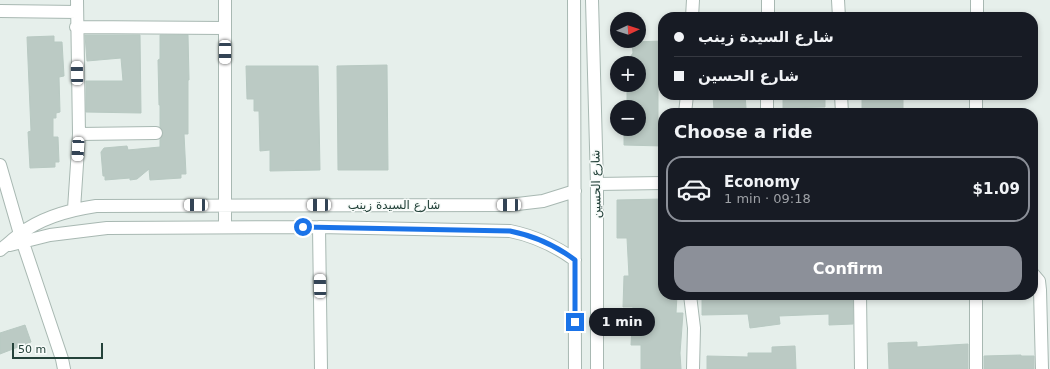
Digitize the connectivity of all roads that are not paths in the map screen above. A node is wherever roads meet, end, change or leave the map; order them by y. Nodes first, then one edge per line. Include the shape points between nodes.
1 (225, 0) edge
2 (574, 0) edge
3 (592, 0) edge
4 (693, 0) edge
5 (768, 0) edge
6 (838, 0) edge
7 (977, 0) edge
8 (77, 6) edge
9 (0, 11) edge
10 (692, 12) edge
11 (768, 12) edge
12 (839, 12) edge
13 (977, 12) edge
14 (76, 27) junction
15 (225, 28) junction
16 (156, 133) dead end
17 (79, 134) junction
18 (0, 165) edge
19 (658, 183) edge
20 (597, 184) junction
21 (575, 191) junction
22 (224, 205) junction
23 (74, 209) junction
24 (319, 227) junction
25 (225, 228) junction
26 (22, 238) junction
27 (2, 248) edge
28 (575, 260) junction
29 (1038, 280) edge
30 (691, 300) edge
31 (860, 300) edge
32 (976, 300) edge
33 (64, 369) edge
34 (321, 369) edge
35 (575, 369) edge
36 (597, 369) edge
37 (693, 369) edge
38 (861, 369) edge
39 (976, 369) edge
40 (1042, 369) edge

1 - 15 street
2 - 21 street, شارع الحسين
3 - 20 street, شارع الحسين
4 - 10 street
5 - 11 street
6 - 12 street
7 - 13 street
8 - 9 street
8 - 14 street
14 - 15 street
14 - 17 street
15 - 22 street
16 - 17 street
17 - 23 street
18 - 26 street
19 - 20 street
20 - 36 street, شارع الحسين
21 - 22 street, شارع السيدة زينب via 543,201 509,205
21 - 28 street, شارع الحسين
22 - 23 street, شارع السيدة زينب via 96,206
22 - 25 street
23 - 26 street, شارع السيدة زينب via 37,223
24 - 25 street, شارع السيدة زينب
24 - 28 street, شارع السيدة زينب via 510,231 544,241 561,249
24 - 34 street
25 - 26 street, شارع السيدة زينب via 107,228
26 - 27 street, شارع السيدة زينب
26 - 33 street
28 - 35 street, شارع الحسين
29 - 40 street
30 - 37 street via 694,328
31 - 38 street
32 - 39 street

